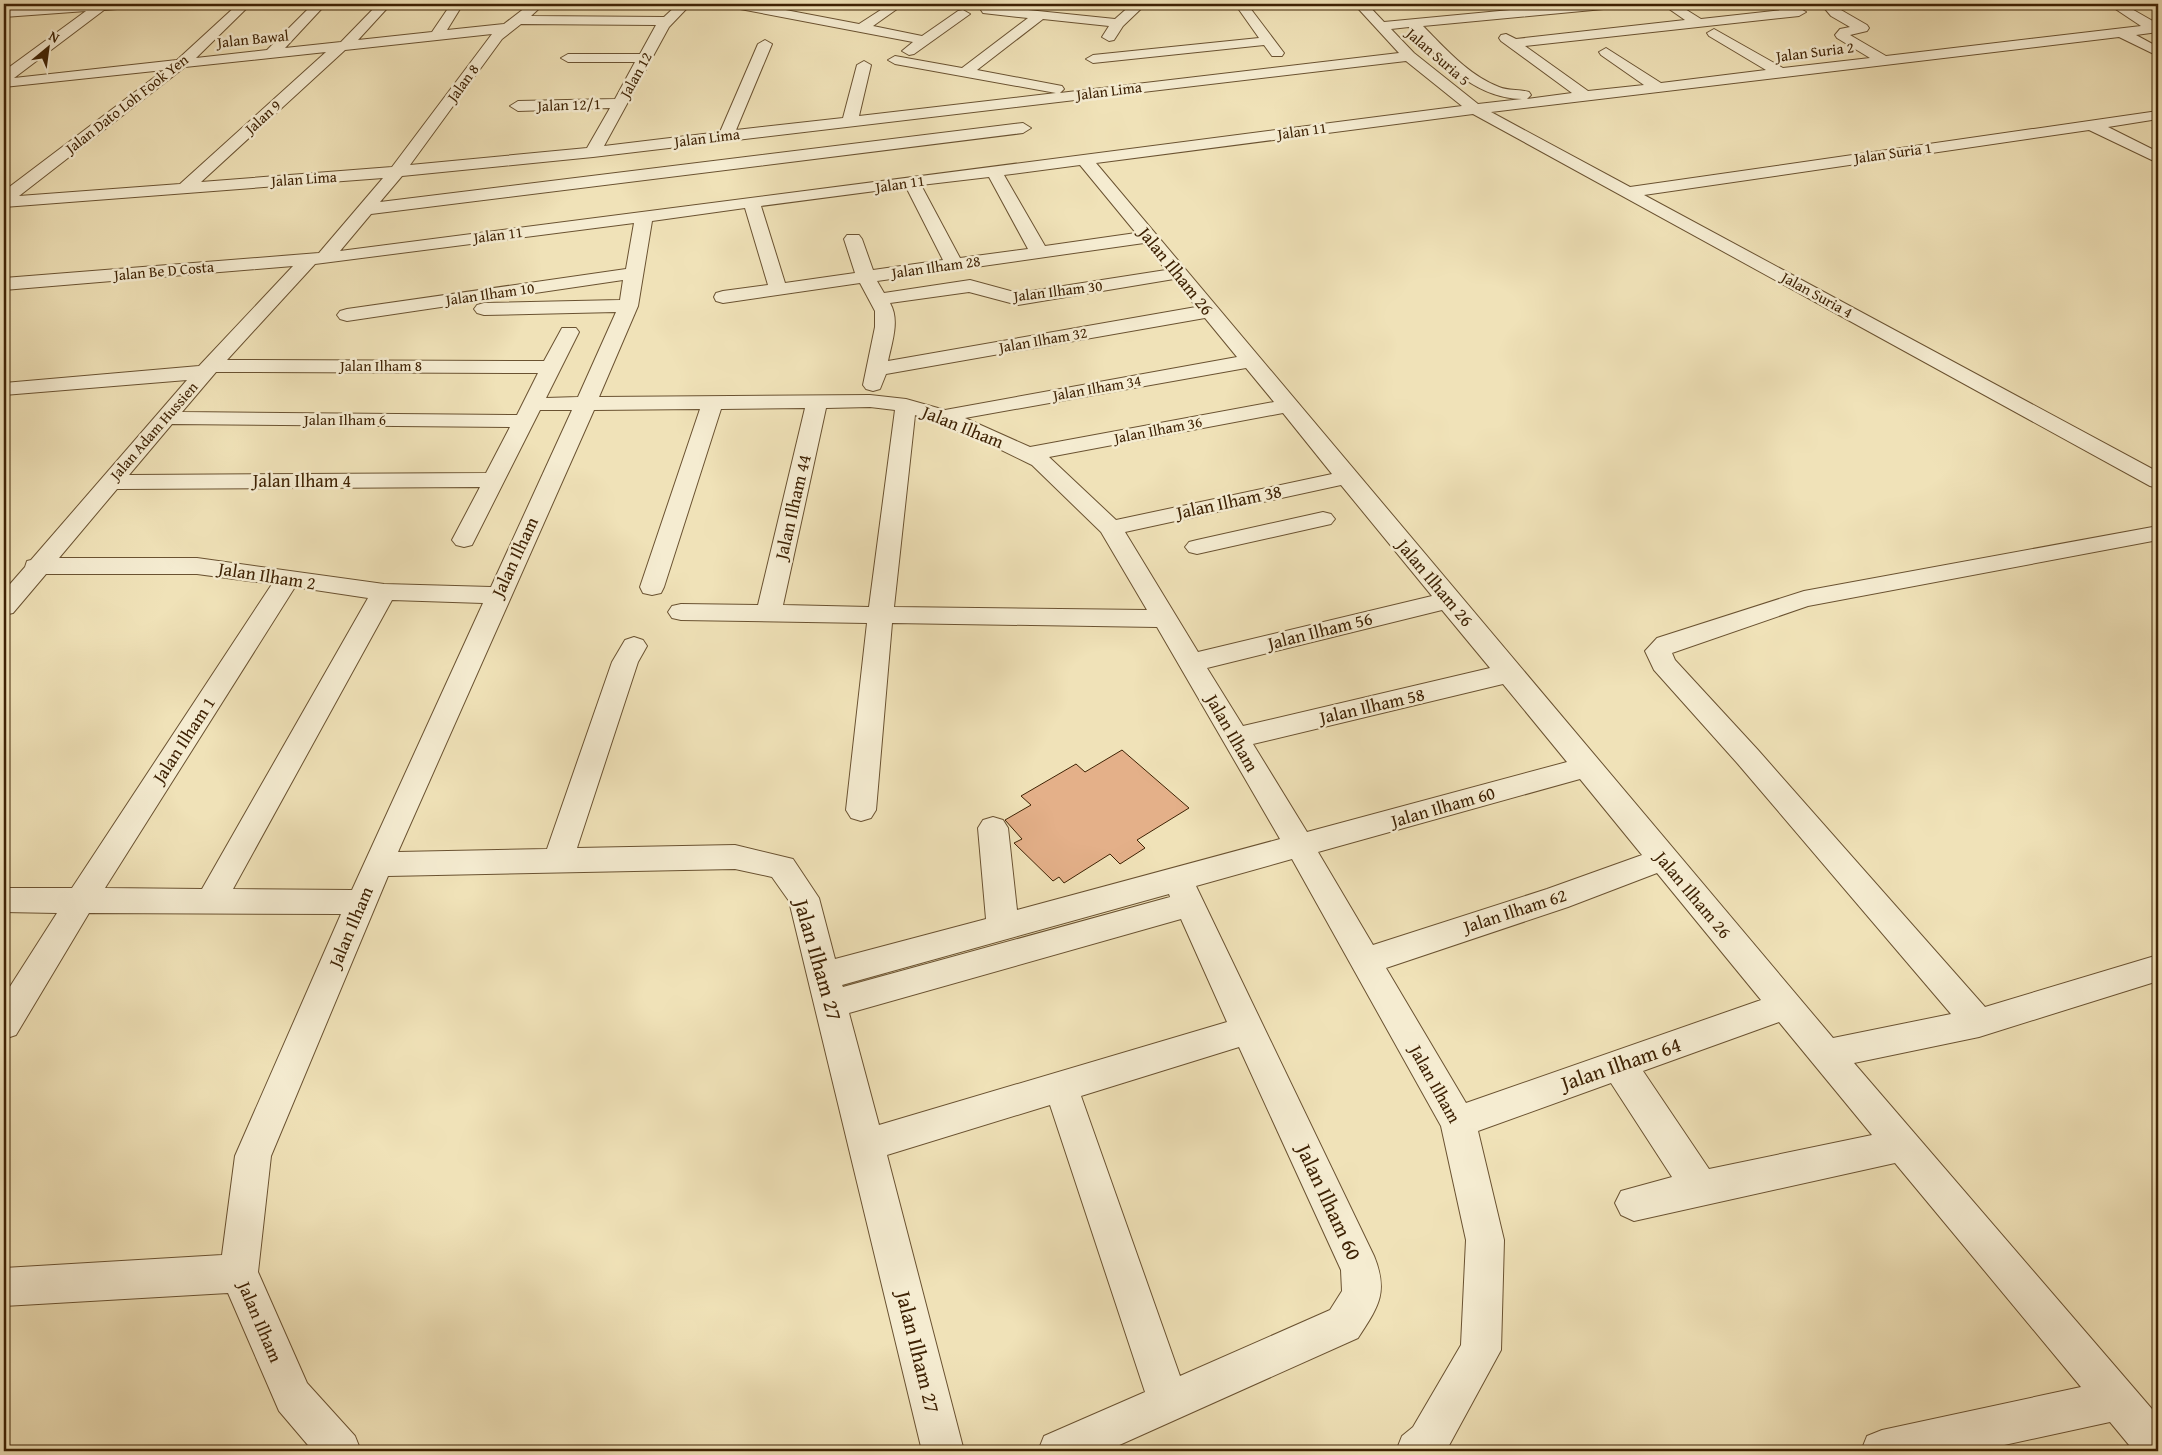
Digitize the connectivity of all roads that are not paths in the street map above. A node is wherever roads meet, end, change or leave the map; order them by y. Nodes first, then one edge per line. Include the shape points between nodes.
1 (130, 4) edge
2 (245, 4) edge
3 (320, 4) edge
4 (385, 4) edge
5 (399, 4) edge
6 (457, 4) edge
7 (538, 4) edge
8 (685, 4) edge
9 (735, 4) edge
10 (898, 4) edge
11 (1140, 4) edge
12 (1241, 4) edge
13 (1360, 4) edge
14 (1614, 4) edge
15 (1668, 4) edge
16 (1827, 4) edge
17 (2114, 4) edge
18 (1583, 5) edge
19 (75, 6) edge
20 (101, 6) junction
21 (28, 7) edge
22 (813, 8) dead end
23 (1432, 9) dead end
24 (988, 10) dead end
25 (8, 12) edge
26 (1799, 12) dead end
27 (963, 14) dead end
28 (1040, 15) junction
29 (799, 16) junction
30 (1477, 16) junction
31 (1443, 20) junction
32 (667, 21) junction
33 (1118, 22) junction
34 (1699, 22) junction
35 (1412, 23) junction
36 (511, 24) junction
37 (4, 26) edge
38 (1380, 26) junction
39 (861, 28) junction
40 (2157, 28) edge
41 (1714, 33) dead end
42 (2122, 33) junction
43 (437, 35) junction
44 (924, 40) junction
45 (1268, 41) junction
46 (1513, 43) junction
47 (765, 44) dead end
48 (343, 46) junction
49 (1606, 52) dead end
50 (2158, 52) edge
51 (271, 54) junction
52 (1409, 56) junction
53 (568, 58) dead end
54 (644, 58) junction
55 (1883, 60) junction
56 (183, 62) junction
57 (864, 65) dead end
58 (1288, 70) junction
59 (964, 73) junction
60 (1781, 73) junction
61 (4, 78) edge
62 (4, 83) edge
63 (1657, 87) junction
64 (1072, 90) junction
65 (1585, 96) junction
66 (1563, 98) junction
67 (620, 103) junction
68 (518, 106) dead end
69 (1476, 110) junction
70 (2158, 115) edge
71 (850, 122) junction
72 (2090, 124) junction
73 (1022, 128) dead end
74 (726, 136) junction
75 (593, 152) junction
76 (2158, 158) edge
77 (1084, 159) junction
78 (398, 171) junction
79 (994, 171) junction
80 (911, 182) junction
81 (185, 188) junction
82 (1628, 192) junction
83 (7, 195) edge
84 (752, 203) junction
85 (367, 209) junction
86 (644, 216) junction
87 (1148, 237) junction
88 (853, 240) dead end
89 (1039, 252) junction
90 (317, 258) junction
91 (954, 264) junction
92 (633, 273) junction
93 (1179, 273) junction
94 (866, 277) junction
95 (4, 284) edge
96 (778, 289) junction
97 (723, 297) dead end
98 (879, 299) junction
99 (628, 306) junction
100 (384, 310) junction
101 (1209, 310) junction
102 (347, 315) dead end
103 (570, 332) dead end
104 (1251, 361) junction
105 (552, 367) junction
106 (208, 369) junction
107 (877, 369) junction
108 (4, 389) edge
109 (817, 401) junction
110 (870, 401) junction
111 (713, 402) junction
112 (586, 403) junction
113 (906, 405) junction
114 (1288, 406) junction
115 (529, 412) junction
116 (944, 417) junction
117 (165, 418) junction
118 (1028, 454) junction
119 (2153, 474) edge
120 (1347, 477) junction
121 (494, 480) junction
122 (110, 482) junction
123 (2158, 496) edge
124 (1240, 500) junction
125 (1323, 519) dead end
126 (1111, 528) junction
127 (1259, 532) junction
128 (2158, 533) edge
129 (464, 540) dead end
130 (1197, 547) dead end
131 (36, 566) junction
132 (287, 580) junction
133 (652, 587) dead end
134 (384, 592) junction
135 (498, 595) junction
136 (1449, 600) junction
137 (4, 607) edge
138 (681, 612) dead end
139 (768, 614) junction
140 (880, 615) junction
141 (1166, 619) junction
142 (634, 646) dead end
143 (1191, 663) junction
144 (1509, 673) junction
145 (1235, 738) junction
146 (1587, 768) junction
147 (860, 810) dead end
148 (993, 828) dead end
149 (1300, 847) junction
150 (1663, 858) junction
151 (558, 860) junction
152 (378, 864) junction
153 (1184, 892) junction
154 (4, 900) edge
155 (81, 900) junction
156 (210, 902) junction
157 (362, 902) junction
158 (1003, 928) junction
159 (1366, 961) junction
160 (2158, 968) edge
161 (828, 990) junction
162 (1785, 1006) junction
163 (1979, 1022) junction
164 (4, 1026) edge
165 (1248, 1030) junction
166 (1826, 1054) junction
167 (1619, 1065) junction
168 (1061, 1087) junction
169 (1458, 1122) junction
170 (866, 1145) junction
171 (1902, 1145) junction
172 (1701, 1188) junction
173 (1634, 1203) dead end
174 (239, 1272) junction
175 (11, 1294) edge
176 (2118, 1400) junction
177 (1169, 1402) junction
178 (1427, 1448) edge
179 (2158, 1448) edge
180 (340, 1451) edge
181 (943, 1451) edge
182 (1059, 1451) edge
183 (1882, 1451) edge

1 - 20 street
2 - 56 street, Jalan Dato Loh Fook Yen
3 - 51 street
4 - 5 street
4 - 48 street, Jalan 9
6 - 43 street
7 - 36 street, Jalan 8
8 - 32 street, Jalan 12
9 - 29 street
10 - 39 street
11 - 33 street
12 - 45 street
13 - 38 street, Jalan Suria 5
14 - 18 street
15 - 34 street
16 - 55 street via 1862,28 1842,35
17 - 40 street
18 - 30 street
19 - 20 street
19 - 21 street
20 - 61 street
21 - 25 street
21 - 37 street
22 - 29 street
23 - 31 street
24 - 28 street
26 - 34 street
27 - 44 street
28 - 33 street
28 - 59 street
29 - 39 street
30 - 31 street
30 - 46 street
31 - 35 street
32 - 36 street, Jalan Bawal
32 - 54 street, Jalan 12
33 - 45 street via 1090,63
34 - 46 street
35 - 38 street
35 - 66 street via 1448,58 1494,92 1509,96 1553,94
36 - 43 street, Jalan Bawal
36 - 78 street, Jalan 8 via 497,36
38 - 52 street, Jalan Suria 5
39 - 44 street
40 - 42 street, Jalan Suria 2
41 - 60 street
42 - 50 street
42 - 55 street, Jalan Suria 2
43 - 48 street, Jalan Bawal
44 - 59 street via 895,60
45 - 58 street
46 - 65 street
47 - 74 street
48 - 51 street, Jalan Bawal
48 - 81 street, Jalan 9
49 - 63 street
51 - 56 street, Jalan Bawal
52 - 58 street, Jalan Lima
52 - 69 street, Jalan Suria 5
53 - 54 street
54 - 67 street, Jalan 12
55 - 60 street, Jalan Suria 2
56 - 62 street, Jalan Bawal
56 - 83 street, Jalan Dato Loh Fook Yen
57 - 71 street
58 - 64 street, Jalan Lima
59 - 64 street
60 - 63 street, Jalan Suria 2
63 - 65 street, Jalan Suria 2
64 - 71 street, Jalan Lima
65 - 66 street, Jalan Suria 2
66 - 69 street, Jalan Suria 2
67 - 68 street, Jalan 12/1
67 - 75 street, Jalan 12
69 - 77 street, Jalan 11
69 - 82 street, Jalan Suria 4
70 - 72 street, Jalan Suria 1
71 - 74 street, Jalan Lima
72 - 76 street
72 - 82 street, Jalan Suria 1
73 - 85 street
74 - 75 street, Jalan Lima
75 - 78 street, Jalan Lima
77 - 79 street, Jalan 11
77 - 87 street, Jalan Ilham 26
78 - 81 street, Jalan Lima
78 - 85 street, Jalan 8
79 - 80 street, Jalan 11
79 - 89 street
80 - 84 street, Jalan 11
80 - 91 street
81 - 83 street, Jalan Lima
82 - 119 street, Jalan Suria 4
84 - 86 street, Jalan 11
84 - 96 street
85 - 90 street, Jalan Adam Hussien
86 - 90 street, Jalan 11
86 - 92 street, Jalan Ilham
87 - 89 street, Jalan Ilham 28
87 - 93 street, Jalan Ilham 26
88 - 94 street
89 - 91 street, Jalan Ilham 28
90 - 95 street, Jalan Be D Costa
90 - 106 street, Jalan Adam Hussien
91 - 94 street, Jalan Ilham 28
92 - 99 street, Jalan Ilham
92 - 100 street, Jalan Ilham 10
93 - 98 street, Jalan Ilham 30 via 1018,299 970,286
93 - 101 street, Jalan Ilham 26
94 - 96 street, Jalan Ilham 28
94 - 98 street
96 - 97 street, Jalan Ilham 28
98 - 107 street via 885,327
99 - 100 street
99 - 112 street, Jalan Ilham
100 - 102 street, Jalan Ilham 10
101 - 104 street, Jalan Ilham 26
101 - 107 street, Jalan Ilham 32
103 - 105 street
104 - 114 street, Jalan Ilham 26
104 - 116 street, Jalan Ilham 34
105 - 106 street, Jalan Ilham 8
105 - 115 street
106 - 108 street, Jalan Ilham 8
106 - 117 street, Jalan Adam Hussien
107 - 110 street
109 - 110 street, Jalan Ilham
109 - 111 street, Jalan Ilham
109 - 139 street, Jalan Ilham 44
110 - 113 street, Jalan Ilham
111 - 112 street, Jalan Ilham
111 - 133 street
112 - 115 street, Jalan Ilham 6
112 - 135 street, Jalan Ilham
113 - 116 street, Jalan Ilham
113 - 140 street
114 - 118 street, Jalan Ilham 36
114 - 120 street, Jalan Ilham 26
115 - 117 street, Jalan Ilham 6
115 - 121 street
116 - 118 street, Jalan Ilham
117 - 122 street, Jalan Adam Hussien
118 - 126 street, Jalan Ilham via 1040,460
119 - 123 street
120 - 124 street, Jalan Ilham 38
120 - 136 street, Jalan Ilham 26
121 - 122 street, Jalan Ilham 4
121 - 129 street
122 - 131 street, Jalan Adam Hussien
124 - 126 street, Jalan Ilham 38
124 - 127 street
125 - 127 street
126 - 141 street, Jalan Ilham
127 - 130 street
128 - 163 street via 1804,599 1666,644 1658,651 1663,664
131 - 132 street, Jalan Ilham 2 via 197,566
131 - 137 street, Jalan Adam Hussien
132 - 134 street, Jalan Ilham 2
132 - 155 street, Jalan Ilham 1
134 - 135 street, Jalan Ilham 2
134 - 156 street
135 - 152 street, Jalan Ilham
136 - 143 street, Jalan Ilham 56
136 - 144 street, Jalan Ilham 26
138 - 139 street
139 - 140 street
140 - 141 street
140 - 147 street
141 - 143 street, Jalan Ilham
142 - 151 street via 624,662
143 - 145 street, Jalan Ilham
144 - 145 street, Jalan Ilham 58
144 - 146 street, Jalan Ilham 26
145 - 149 street, Jalan Ilham
146 - 149 street, Jalan Ilham 60
146 - 150 street, Jalan Ilham 26
148 - 158 street
149 - 153 street, Jalan Ilham 60
149 - 159 street, Jalan Ilham
150 - 159 street, Jalan Ilham 62 via 1557,898
150 - 162 street, Jalan Ilham 26
151 - 152 street, Jalan Ilham 27
151 - 161 street, Jalan Ilham 27 via 735,857 782,867 804,898
152 - 157 street, Jalan Ilham
153 - 158 street
153 - 161 street
153 - 165 street, Jalan Ilham 60
154 - 155 street
155 - 156 street
155 - 164 street, Jalan Ilham 1
156 - 157 street
157 - 174 street, Jalan Ilham via 253,1156
158 - 161 street
159 - 169 street, Jalan Ilham
160 - 163 street
161 - 170 street, Jalan Ilham 27
162 - 166 street, Jalan Ilham 26
162 - 167 street, Jalan Ilham 64
163 - 166 street
165 - 168 street
165 - 177 street, Jalan Ilham 60 via 1360,1269 1362,1296 1344,1324
166 - 171 street, Jalan Ilham 26
167 - 169 street, Jalan Ilham 64
167 - 172 street
168 - 170 street
168 - 177 street
169 - 178 street, Jalan Ilham via 1485,1240 1481,1350
170 - 181 street, Jalan Ilham 27
171 - 172 street
171 - 176 street, Jalan Ilham 26
172 - 173 street
174 - 175 street
174 - 180 street, Jalan Ilham via 293,1397
176 - 179 street, Jalan Ilham 26
176 - 183 street
177 - 182 street, Jalan Ilham 60

